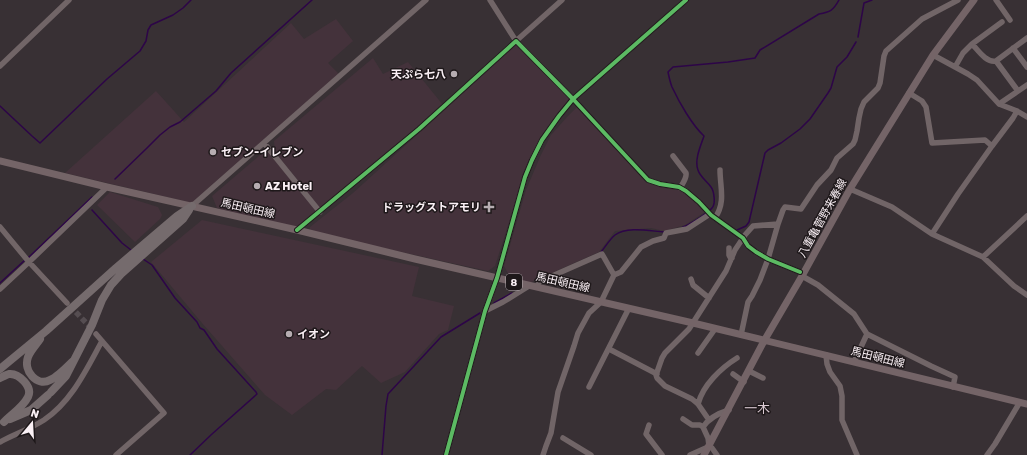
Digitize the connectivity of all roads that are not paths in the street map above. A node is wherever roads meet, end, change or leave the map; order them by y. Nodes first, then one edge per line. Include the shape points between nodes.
1 (426, 0) edge
2 (490, 0) edge
3 (562, 0) edge
4 (686, 0) edge
5 (958, 0) edge
6 (974, 0) edge
7 (996, 0) edge
8 (66, 1) edge
9 (1010, 20) dead end
10 (1002, 22) dead end
11 (1027, 38) edge
12 (516, 41) junction
13 (972, 44) junction
14 (1013, 48) junction
15 (933, 55) junction
16 (996, 61) junction
17 (0, 66) edge
18 (955, 67) junction
19 (1027, 67) edge
20 (1027, 86) edge
21 (1018, 91) junction
22 (909, 93) junction
23 (573, 99) junction
24 (999, 104) junction
25 (1017, 111) junction
26 (1027, 117) edge
27 (264, 143) junction
28 (992, 146) junction
29 (673, 156) dead end
30 (0, 161) edge
31 (720, 170) dead end
32 (107, 187) junction
33 (680, 188) junction
34 (850, 189) junction
35 (192, 206) junction
36 (320, 212) junction
37 (708, 212) junction
38 (1027, 216) edge
39 (715, 218) junction
40 (778, 224) junction
41 (0, 227) edge
42 (297, 230) junction
43 (932, 234) junction
44 (743, 238) junction
45 (729, 248) dead end
46 (983, 257) junction
47 (732, 258) junction
48 (768, 259) junction
49 (30, 262) junction
50 (801, 274) junction
51 (614, 275) junction
52 (497, 278) junction
53 (691, 279) dead end
54 (529, 286) junction
55 (537, 287) junction
56 (0, 289) edge
57 (1027, 294) edge
58 (709, 298) junction
59 (601, 302) junction
60 (67, 303) tunnel mouth
61 (629, 308) junction
62 (485, 311) junction
63 (693, 323) junction
64 (715, 329) junction
65 (46, 331) junction
66 (96, 334) tunnel mouth
67 (867, 334) junction
68 (741, 335) junction
69 (102, 341) junction
70 (764, 341) junction
71 (608, 349) junction
72 (698, 353) dead end
73 (826, 355) junction
74 (737, 358) dead end
75 (75, 359) junction
76 (854, 362) junction
77 (0, 369) edge
78 (749, 371) junction
79 (657, 374) junction
80 (733, 374) dead end
81 (0, 378) edge
82 (763, 378) dead end
83 (744, 382) junction
84 (589, 387) dead end
85 (953, 387) junction
86 (1023, 403) edge
87 (698, 404) junction
88 (729, 410) junction
89 (683, 418) dead end
90 (709, 420) junction
91 (2, 423) edge
92 (649, 425) dead end
93 (703, 427) junction
94 (563, 438) dead end
95 (0, 442) edge
96 (709, 446) junction
97 (116, 455) edge
98 (446, 455) edge
99 (543, 455) edge
100 (591, 455) edge
101 (662, 455) edge
102 (690, 455) edge
103 (704, 455) edge
104 (717, 455) edge
105 (857, 455) edge
106 (987, 455) edge

1 - 27 street
2 - 12 street
3 - 12 street
4 - 23 street
5 - 40 street via 922,19 886,51 880,83 864,102 853,144 837,158 801,210 785,207
6 - 15 main road, 八重亀菅野来春線
7 - 9 street
8 - 17 street
10 - 13 street
11 - 14 street
12 - 23 street
12 - 36 street via 419,129
13 - 16 street via 987,60
13 - 18 street
14 - 16 street
14 - 19 street
15 - 18 street
15 - 22 main road, 八重亀菅野来春線
16 - 21 street
18 - 24 street via 977,80
20 - 21 street
21 - 24 street
22 - 28 street via 922,101 926,107 932,143 985,140
22 - 34 main road, 八重亀菅野来春線
23 - 33 street via 648,180
23 - 52 street via 551,126 532,160
24 - 25 street
25 - 26 street
25 - 28 street
27 - 35 street
27 - 36 street
28 - 43 street
29 - 33 street via 686,173 685,181
30 - 32 main road, 馬田頓田線 / 8
31 - 39 street via 721,203 720,211
32 - 35 main road, 馬田頓田線 / 8
32 - 49 street
33 - 37 street
34 - 43 street via 892,207
34 - 50 main road, 八重亀菅野来春線
35 - 42 main road, 馬田頓田線 / 8
35 - 65 highway via 177,216
35 - 75 highway via 183,219 111,285
36 - 42 street
37 - 39 street
37 - 51 street via 687,229 666,233 664,238 641,247 621,272
38 - 46 street
39 - 44 street
40 - 44 street via 753,226
40 - 48 street
41 - 49 street
42 - 52 main road, 馬田頓田線 / 8
43 - 46 street
44 - 47 street
44 - 48 street via 748,246
45 - 47 street via 729,255
46 - 57 street via 1014,286
47 - 58 street
48 - 50 street
48 - 68 street via 748,302
49 - 56 street
49 - 60 street
50 - 67 street via 854,314
50 - 70 main road, 八重亀菅野来春線
51 - 55 street via 602,254 539,282
51 - 59 street
52 - 54 main road, 馬田頓田線 / 8
52 - 62 street
53 - 58 street via 693,285
54 - 55 main road, 馬田頓田線 / 8
54 - 62 street
55 - 59 main road, 馬田頓田線 / 8
58 - 63 street
59 - 61 main road, 馬田頓田線 / 8
59 - 99 street via 589,313 578,333 558,392 551,433
61 - 63 main road, 馬田頓田線 / 8
61 - 71 street
62 - 98 street
63 - 64 main road, 馬田頓田線 / 8
63 - 79 street via 665,353
64 - 68 main road, 馬田頓田線 / 8
64 - 72 street
65 - 75 highway via 28,356 28,372 41,381 50,381
65 - 77 highway
66 - 69 street
67 - 76 street
67 - 85 street via 955,377
68 - 70 main road, 馬田頓田線 / 8
69 - 95 street via 78,385 58,409 44,420
69 - 97 street via 164,413
70 - 73 main road, 馬田頓田線 / 8
70 - 78 main road, 八重亀菅野来春線
71 - 79 street
71 - 84 street
73 - 76 main road, 馬田頓田線 / 8
73 - 105 street via 828,368 840,386 842,420
74 - 87 street via 718,373 702,394
75 - 91 highway via 66,376 31,410
76 - 85 main road, 馬田頓田線 / 8
78 - 82 street
78 - 83 main road, 八重亀菅野来春線
79 - 87 street via 657,378 666,386
80 - 83 street
81 - 91 highway via 9,374 17,376 24,381 29,395
83 - 88 main road, 八重亀菅野来春線
85 - 86 main road, 馬田頓田線 / 8
86 - 106 street
87 - 90 street
88 - 90 street
88 - 96 main road, 八重亀菅野来春線
89 - 93 street via 692,425
90 - 93 street
92 - 101 street via 646,434
93 - 96 street
94 - 100 street
96 - 102 street
96 - 103 main road, 八重亀菅野来春線
96 - 104 street

